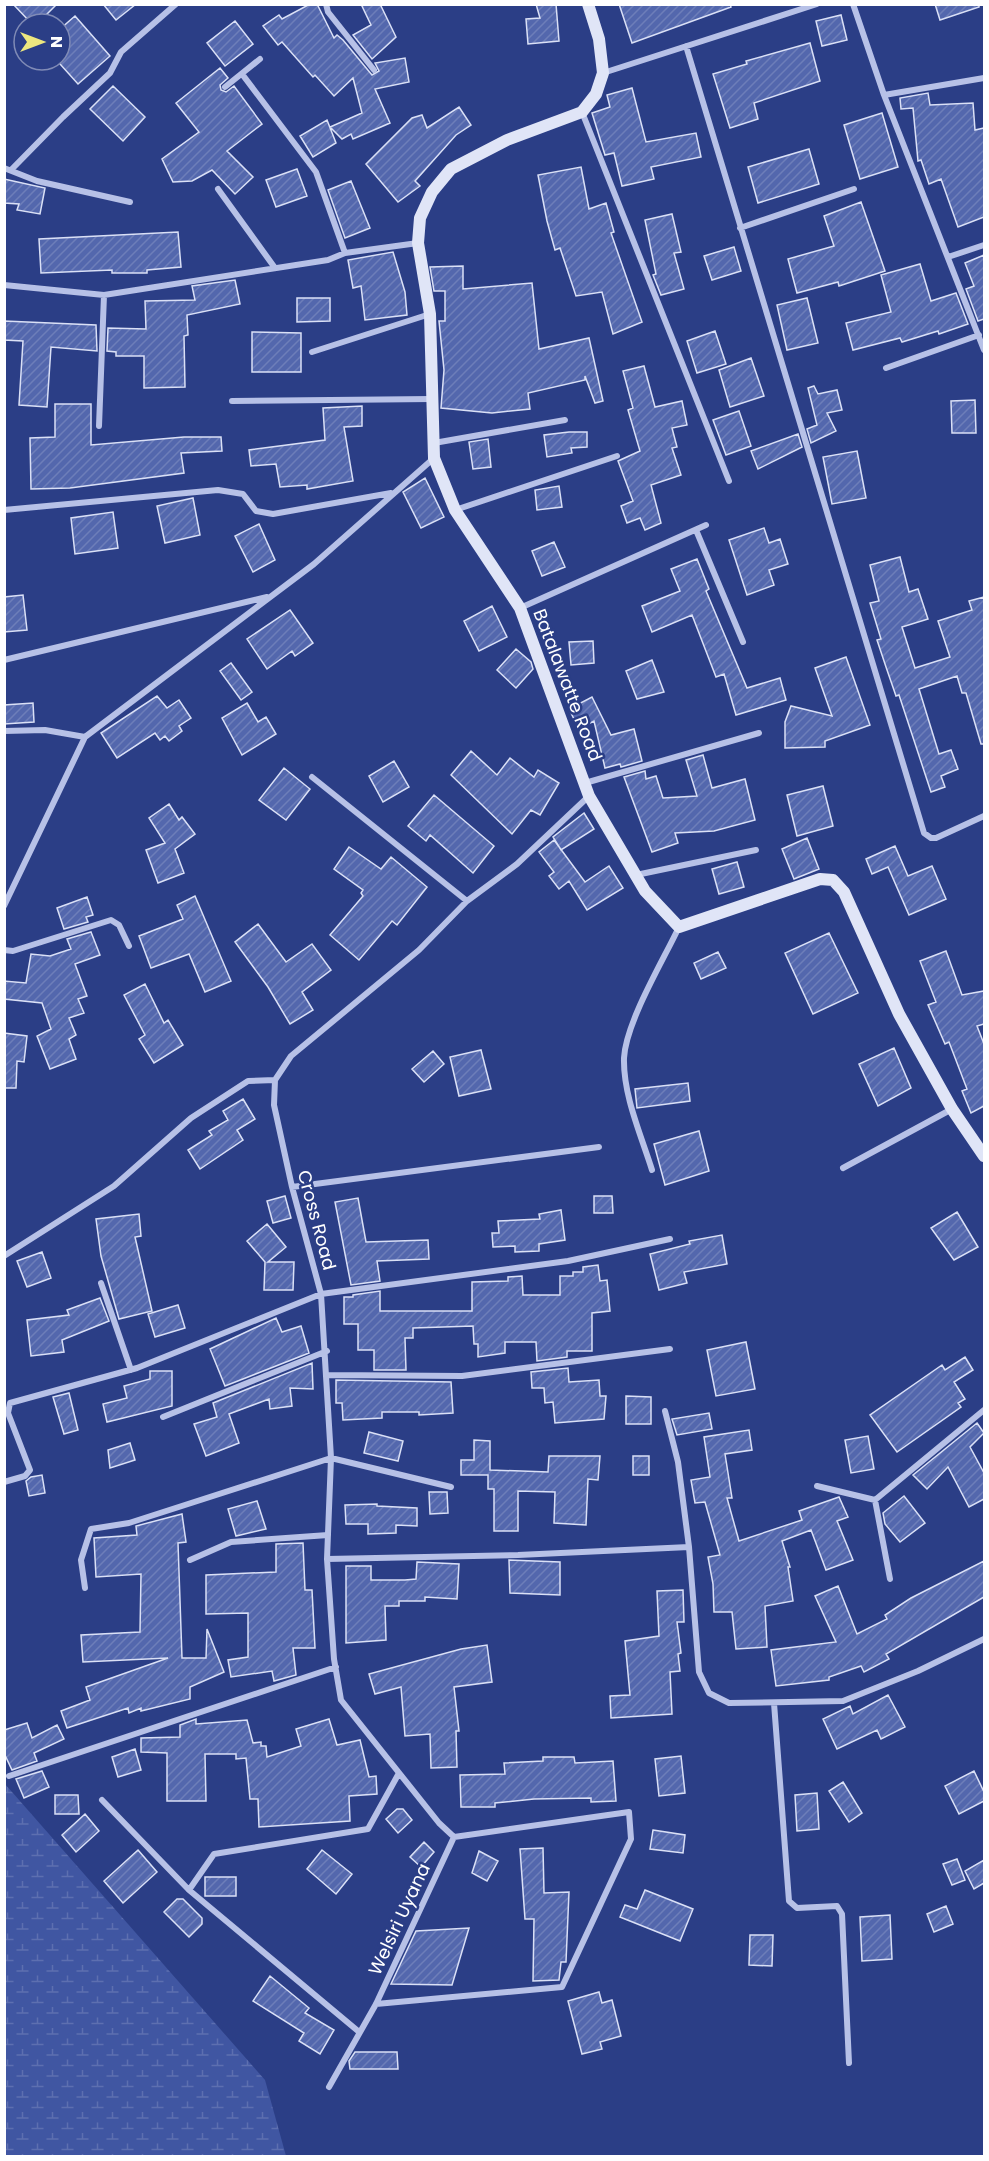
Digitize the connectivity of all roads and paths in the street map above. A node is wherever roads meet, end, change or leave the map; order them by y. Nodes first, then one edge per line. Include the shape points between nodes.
1 (176, 4) edge
2 (326, 4) edge
3 (588, 4) edge
4 (817, 4) edge
5 (854, 4) edge
6 (686, 46) junction
7 (260, 59) dead end
8 (374, 70) dead end
9 (603, 73) junction
10 (242, 74) junction
11 (984, 78) edge
12 (225, 87) dead end
13 (884, 95) junction
14 (582, 112) junction
15 (4, 168) edge
16 (12, 170) junction
17 (218, 189) dead end
18 (854, 189) dead end
19 (130, 202) dead end
20 (740, 228) junction
21 (418, 243) junction
22 (984, 245) edge
23 (345, 253) junction
24 (948, 257) junction
25 (274, 268) junction
26 (4, 285) edge
27 (104, 295) junction
28 (430, 314) junction
29 (978, 335) junction
30 (984, 350) edge
31 (312, 352) dead end
32 (886, 368) dead end
33 (433, 399) junction
34 (232, 401) dead end
35 (565, 420) dead end
36 (99, 426) dead end
37 (434, 443) junction
38 (617, 456) dead end
39 (434, 458) junction
40 (729, 481) dead end
41 (393, 493) junction
42 (4, 510) edge
43 (455, 510) junction
44 (706, 525) dead end
45 (696, 530) junction
46 (271, 596) junction
47 (520, 608) junction
48 (743, 642) dead end
49 (4, 660) edge
50 (4, 731) edge
51 (759, 733) dead end
52 (85, 737) junction
53 (312, 777) dead end
54 (585, 783) junction
55 (589, 796) junction
56 (984, 816) edge
57 (756, 850) dead end
58 (636, 875) junction
59 (467, 901) junction
60 (4, 906) edge
61 (679, 927) junction
62 (129, 946) dead end
63 (4, 950) edge
64 (274, 1080) junction
65 (952, 1109) junction
66 (598, 1147) dead end
67 (984, 1156) edge
68 (843, 1168) dead end
69 (652, 1170) dead end
70 (292, 1187) junction
71 (669, 1239) dead end
72 (4, 1256) edge
73 (101, 1283) dead end
74 (321, 1294) junction
75 (670, 1349) dead end
76 (327, 1351) junction
77 (131, 1370) junction
78 (327, 1375) junction
79 (984, 1410) edge
80 (665, 1411) dead end
81 (163, 1417) dead end
82 (331, 1458) junction
83 (4, 1482) edge
84 (817, 1486) dead end
85 (451, 1487) dead end
86 (875, 1500) junction
87 (328, 1535) junction
88 (690, 1547) junction
89 (327, 1559) junction
90 (190, 1560) dead end
91 (890, 1579) dead end
92 (85, 1588) dead end
93 (984, 1639) edge
94 (336, 1667) junction
95 (774, 1703) junction
96 (399, 1773) junction
97 (9, 1776) dead end
98 (102, 1800) dead end
99 (454, 1837) junction
100 (189, 1890) junction
101 (376, 2004) junction
102 (358, 2031) junction
103 (849, 2063) dead end
104 (329, 2087) dead end

1 - 16 street via 121,52 110,73
2 - 8 street via 328,12
3 - 9 street via 599,39
4 - 6 street
5 - 13 street
6 - 9 street
6 - 20 street
7 - 10 street
9 - 14 street via 596,94
10 - 12 street
10 - 23 street via 316,172
11 - 13 street
13 - 24 street
14 - 21 street, Batalawatte Road via 507,140 451,169 432,192 420,218
14 - 40 street
15 - 16 street
16 - 19 street via 37,181
17 - 25 street
18 - 20 street
20 - 56 street via 924,833 936,838
21 - 23 street
21 - 28 street, Batalawatte Road
22 - 24 street
23 - 25 street via 328,260
24 - 29 street
25 - 27 street
26 - 27 street
27 - 36 street
28 - 31 street
28 - 33 street, Batalawatte Road
29 - 30 street
29 - 32 street
33 - 34 street
33 - 37 street, Batalawatte Road
35 - 37 street
37 - 39 street, Batalawatte Road
38 - 43 street
39 - 41 street
39 - 43 street, Batalawatte Road
41 - 42 street via 273,514 256,511 243,494 218,490
41 - 46 street via 314,564
43 - 47 street, Batalawatte Road
44 - 45 street
45 - 47 street
45 - 48 street
46 - 49 street
46 - 52 street
47 - 54 street, Batalawatte Road
50 - 52 street via 45,730
51 - 54 street
52 - 60 street
53 - 59 street
54 - 55 street, Batalawatte Road
55 - 58 street, Batalawatte Road
55 - 59 street via 517,864
57 - 58 street
58 - 61 street, Batalawatte Road via 645,891
59 - 64 street via 419,950 291,1056
61 - 65 street via 820,879 833,880 844,892 899,1014
61 - 69 street via 629,1033 624,1059 631,1103
62 - 63 street via 119,925 111,920 13,951
64 - 70 street, Cross Road via 274,1105
64 - 72 street via 248,1082 191,1118 114,1186
65 - 67 street
65 - 68 street
66 - 70 street
70 - 74 street, Cross Road
71 - 74 street via 568,1261
73 - 77 street
74 - 76 street, Cross Road
74 - 77 street
75 - 78 street via 462,1376
76 - 78 street, Cross Road
76 - 81 street
77 - 83 street via 10,1403 8,1413 30,1470 25,1476
78 - 82 street, Cross Road
79 - 86 street
80 - 88 street via 678,1462
82 - 85 street
82 - 87 street, Cross Road
82 - 92 street via 129,1522 91,1529 81,1560
84 - 86 street
86 - 91 street
87 - 89 street, Cross Road
87 - 90 street via 231,1542
88 - 89 street
88 - 95 street via 699,1672 710,1694 729,1703
89 - 94 street, Cross Road
93 - 95 street via 843,1701
94 - 96 street, Cross Road via 340,1700
94 - 97 street
95 - 103 street via 789,1901 797,1908 837,1906 842,1914
96 - 99 street
96 - 100 street via 368,1829 214,1854
98 - 100 street
99 - 101 street, Welsiri Uyana
99 - 101 street via 629,1812 631,1839 562,1987
100 - 102 street
101 - 102 street, Welsiri Uyana
102 - 104 street, Welsiri Uyana

